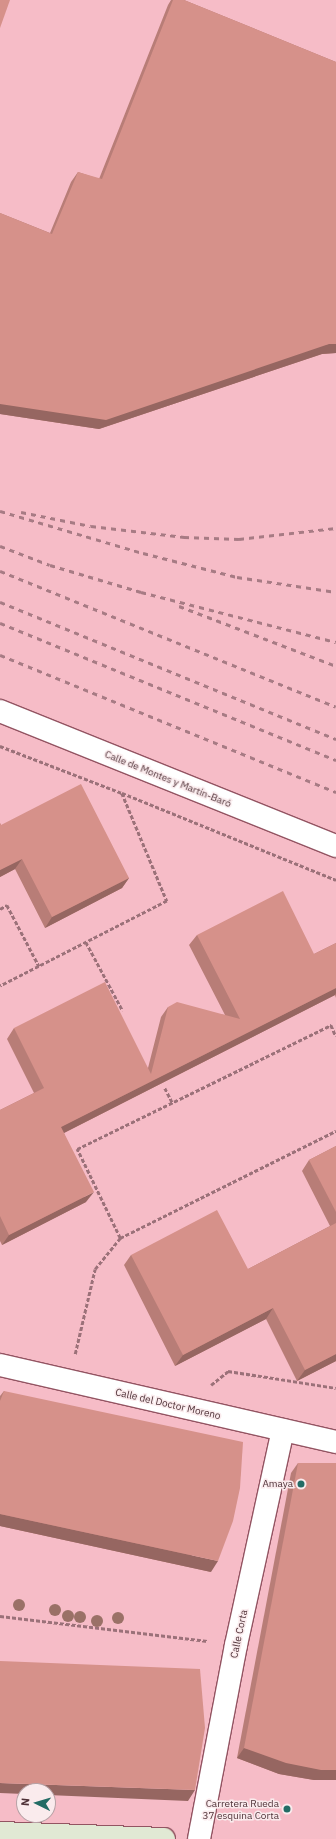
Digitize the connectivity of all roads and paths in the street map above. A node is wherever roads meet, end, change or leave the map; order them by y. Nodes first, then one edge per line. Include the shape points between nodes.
1 (0, 711) edge
2 (0, 746) edge
3 (122, 793) junction
4 (336, 846) edge
5 (336, 880) edge
6 (0, 909) edge
7 (86, 942) junction
8 (39, 966) junction
9 (0, 986) edge
10 (123, 1012) dead end
11 (336, 1036) edge
12 (165, 1088) edge
13 (172, 1102) junction
14 (336, 1131) edge
15 (120, 1238) junction
16 (0, 1365) edge
17 (69, 1381) junction
18 (336, 1388) edge
19 (185, 1408) junction
20 (283, 1430) junction
21 (336, 1442) edge
22 (0, 1616) edge
23 (236, 1645) junction
24 (0, 1833) edge
25 (164, 1839) edge
26 (199, 1839) edge

1 - 4 street, Calle de Montes y Martín-Baró
2 - 3 path
3 - 5 path
3 - 7 path via 167,901
6 - 8 path via 7,905
7 - 8 path
7 - 10 path
8 - 9 path
11 - 13 path via 330,1025
12 - 13 path
13 - 15 path via 77,1149
14 - 15 path
15 - 17 path via 95,1269
16 - 17 street, Calle del Doctor Moreno
17 - 19 street, Calle del Doctor Moreno
18 - 19 path via 228,1371
19 - 20 street, Calle del Doctor Moreno
20 - 21 street, Calle del Doctor Moreno
20 - 23 street, Calle Corta
22 - 23 path
23 - 26 street, Calle Corta
24 - 25 street

